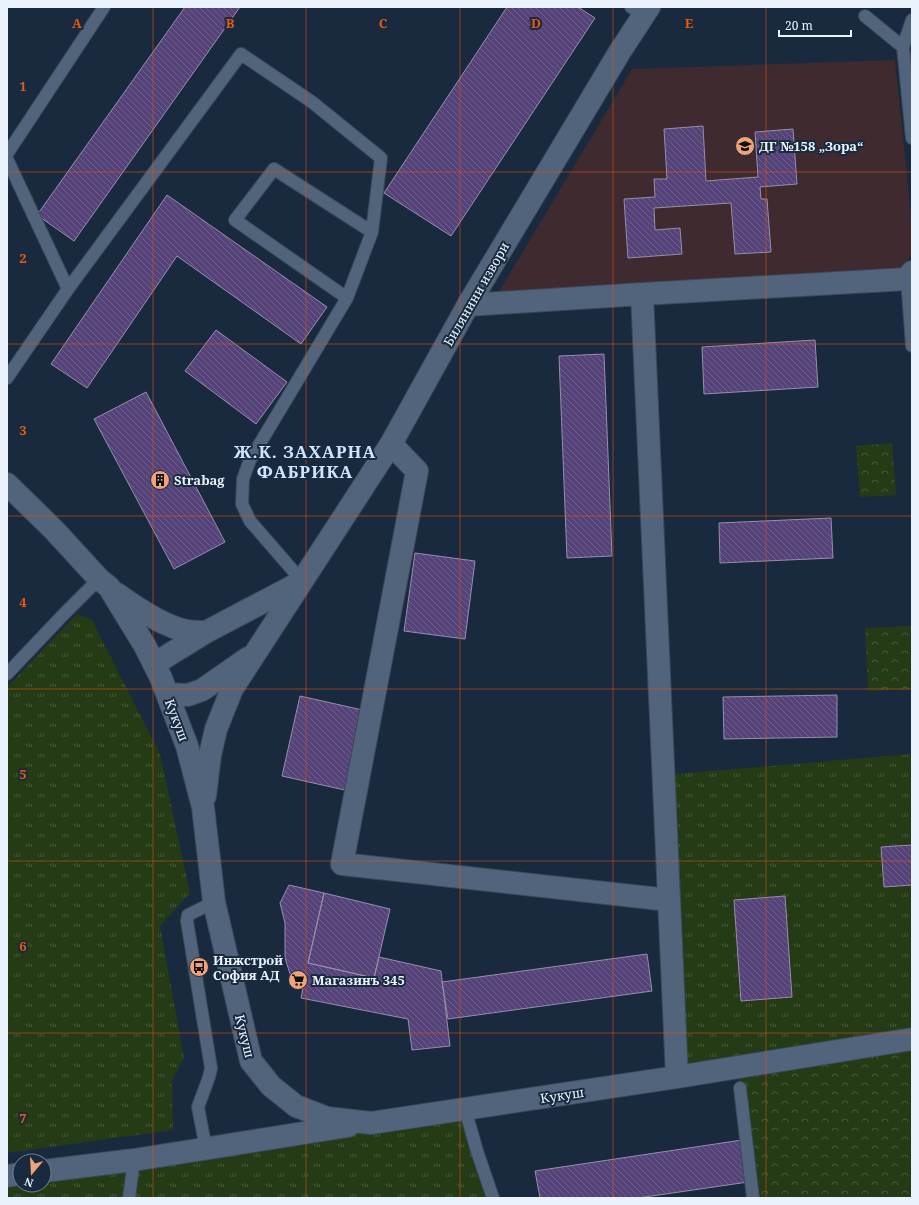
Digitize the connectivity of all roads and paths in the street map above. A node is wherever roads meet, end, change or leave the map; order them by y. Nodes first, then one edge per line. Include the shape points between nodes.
1 (104, 7) edge
2 (641, 10) edge
3 (865, 16) dead end
4 (912, 20) edge
5 (903, 47) junction
6 (912, 138) edge
7 (7, 154) edge
8 (7, 159) edge
9 (372, 232) junction
10 (910, 275) edge
11 (68, 289) junction
12 (642, 294) junction
13 (347, 298) junction
14 (468, 306) junction
15 (912, 346) edge
16 (7, 378) edge
17 (391, 444) junction
18 (7, 484) edge
19 (302, 582) junction
20 (104, 583) junction
21 (206, 632) junction
22 (257, 651) junction
23 (154, 664) junction
24 (7, 674) edge
25 (167, 694) junction
26 (203, 807) junction
27 (669, 900) junction
28 (214, 902) junction
29 (912, 1039) edge
30 (678, 1077) junction
31 (740, 1088) dead end
32 (465, 1109) junction
33 (371, 1123) junction
34 (206, 1149) junction
35 (134, 1160) junction
36 (52, 1170) edge
37 (129, 1198) edge
38 (493, 1198) edge
39 (753, 1198) edge

1 - 7 lane
2 - 14 street, Билянини извори via 619,53
3 - 5 lane
4 - 5 lane
5 - 6 lane
8 - 11 lane
9 - 11 lane via 381,158 312,102 241,54
9 - 13 lane
9 - 13 lane via 274,169 235,220
10 - 12 street
10 - 15 lane
11 - 16 lane
12 - 14 street
12 - 27 street
13 - 19 lane via 250,460 243,479 242,504 250,521
14 - 17 street, Билянини извори
17 - 19 street, Билянини извори
17 - 27 street via 417,471 342,864
18 - 20 street, Кукуш
19 - 21 street, Билянини извори
19 - 22 street, Билянини извори
20 - 21 street via 139,610 186,631
20 - 23 street, Кукуш
20 - 24 lane via 62,616
21 - 23 street, Билянини извори
22 - 25 street, Билянини извори via 202,690 188,695
22 - 26 street, Билянини извори via 232,689 216,729
23 - 25 street, Кукуш
25 - 26 street, Кукуш via 187,746
26 - 28 street, Кукуш
27 - 30 street
28 - 33 street, Кукуш via 251,1061 271,1086 296,1106 327,1118
28 - 34 lane via 188,915 187,921 211,1068 198,1107
29 - 30 street, Кукуш
30 - 32 street, Кукуш
31 - 39 lane
32 - 33 street, Кукуш
32 - 38 lane
33 - 34 street
34 - 35 street
35 - 36 street
35 - 37 lane

